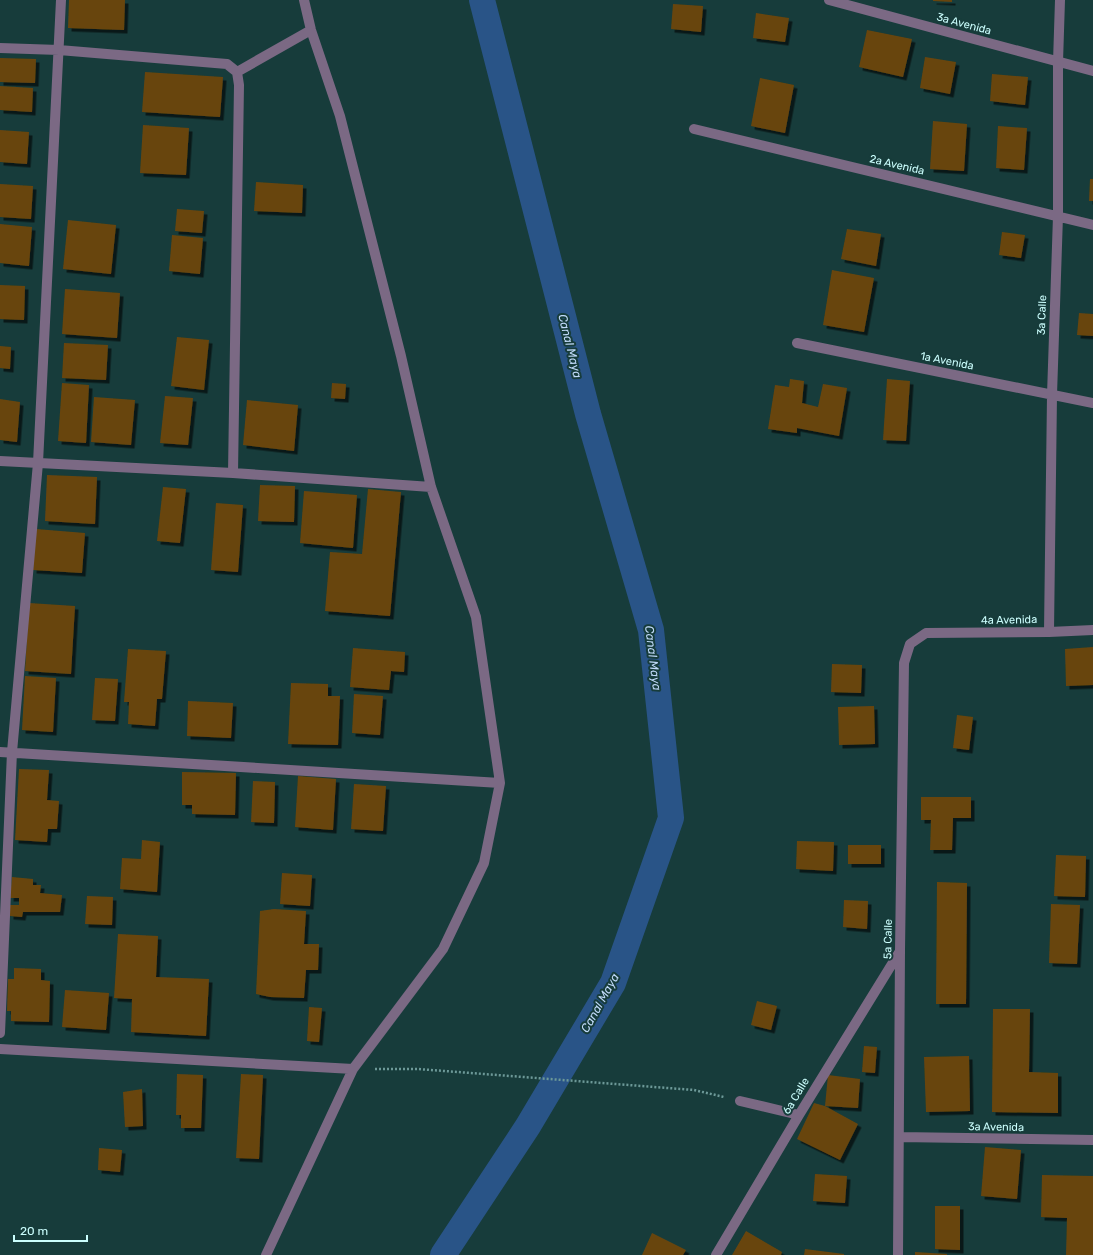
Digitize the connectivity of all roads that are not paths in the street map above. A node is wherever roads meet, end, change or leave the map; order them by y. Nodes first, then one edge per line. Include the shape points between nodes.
1 (60, 0) edge
2 (304, 0) edge
3 (829, 0) edge
4 (1060, 0) edge
5 (311, 30) junction
6 (0, 48) edge
7 (59, 50) junction
8 (1058, 62) junction
9 (1093, 71) edge
10 (237, 72) junction
11 (694, 129) dead end
12 (1058, 216) junction
13 (1093, 225) edge
14 (797, 343) dead end
15 (1052, 395) junction
16 (1093, 403) edge
17 (0, 461) edge
18 (38, 463) junction
19 (233, 473) junction
20 (431, 487) junction
21 (1093, 630) edge
22 (1048, 632) junction
23 (926, 633) joint
24 (0, 752) edge
25 (12, 752) junction
26 (500, 783) junction
27 (900, 951) junction
28 (0, 1033) edge
29 (0, 1049) edge
30 (353, 1069) junction
31 (740, 1101) road end
32 (799, 1115) junction
33 (899, 1138) junction
34 (1093, 1140) edge
35 (266, 1255) edge
36 (716, 1255) edge
37 (898, 1255) edge

1 - 7 street
2 - 5 street
3 - 8 street, 3a Avenida
4 - 8 street, 3a Calle
5 - 10 street
5 - 20 street via 340,116 401,356
6 - 7 street
7 - 10 street via 227,64
7 - 18 street
8 - 9 street, 3a Avenida
8 - 12 street, 3a Calle
10 - 19 street via 239,85
11 - 12 street, 2a Avenida
12 - 13 street, 2a Avenida
12 - 15 street, 3a Calle
14 - 15 street, 1a Avenida
15 - 16 street, 1a Avenida
15 - 22 street, 3a Calle
17 - 18 street
18 - 19 street
18 - 25 street
19 - 20 street
20 - 26 street via 476,617
21 - 22 street, 4a Avenida
22 - 23 street, 4a Avenida
23 - 27 street, 5a Calle via 910,644 904,663
24 - 25 street
25 - 26 street
25 - 28 street
26 - 30 street via 484,863 443,949
27 - 32 street, 6a Calle
27 - 33 street, 5a Calle
29 - 30 street
30 - 35 street
31 - 32 street
32 - 36 street, 6a Calle
33 - 34 street, 3a Avenida
33 - 37 street, 5a Calle

